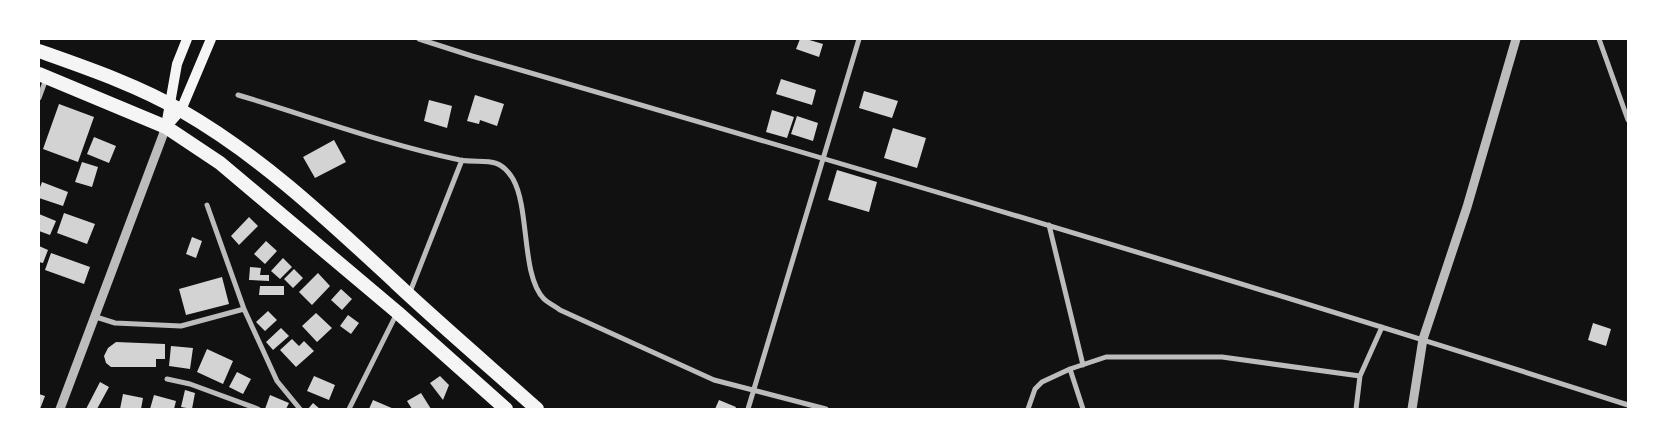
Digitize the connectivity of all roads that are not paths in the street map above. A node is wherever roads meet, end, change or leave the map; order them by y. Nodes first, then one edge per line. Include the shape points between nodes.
1 (187, 39) edge
2 (211, 39) edge
3 (419, 39) edge
4 (860, 39) edge
5 (1516, 39) edge
6 (1599, 39) edge
7 (39, 51) edge
8 (43, 75) edge
9 (238, 95) dead end
10 (39, 98) edge
11 (175, 107) junction
12 (1628, 120) edge
13 (166, 128) junction
14 (823, 158) junction
15 (462, 160) junction
16 (207, 206) dead end
17 (1050, 225) junction
18 (409, 295) junction
19 (244, 309) junction
20 (397, 312) junction
21 (96, 317) junction
22 (1382, 326) junction
23 (1423, 339) junction
24 (1083, 365) junction
25 (1070, 369) junction
26 (1360, 376) junction
27 (167, 379) dead end
28 (754, 391) junction
29 (1628, 405) edge
30 (60, 409) edge
31 (258, 409) edge
32 (300, 409) edge
33 (349, 409) edge
34 (506, 409) edge
35 (537, 409) edge
36 (748, 409) edge
37 (826, 409) edge
38 (1028, 409) edge
39 (1083, 409) edge
40 (1356, 409) edge
41 (1412, 409) edge

1 - 11 main road via 177,64
2 - 11 main road
3 - 14 street
4 - 14 street
5 - 23 street
6 - 12 street
7 - 11 highway via 116,79
8 - 10 street
8 - 13 highway
9 - 15 street via 346,130
11 - 13 main road
11 - 18 highway via 236,144 306,199
13 - 20 highway via 220,163
13 - 21 street
14 - 17 street
14 - 28 street
15 - 18 street
15 - 28 street via 494,162 514,181 521,200 530,264 544,298 560,310 714,380
16 - 19 street
17 - 22 street
17 - 24 street
18 - 35 highway
19 - 21 street via 181,326 114,323
19 - 32 street via 277,381
20 - 33 street
20 - 34 highway
21 - 30 street
22 - 23 street
22 - 26 street
23 - 29 street
23 - 41 street
24 - 25 street
24 - 26 street via 1106,357 1222,357
25 - 38 street via 1042,382 1035,389
25 - 39 street
26 - 40 street
27 - 31 street
28 - 36 street
28 - 37 street

